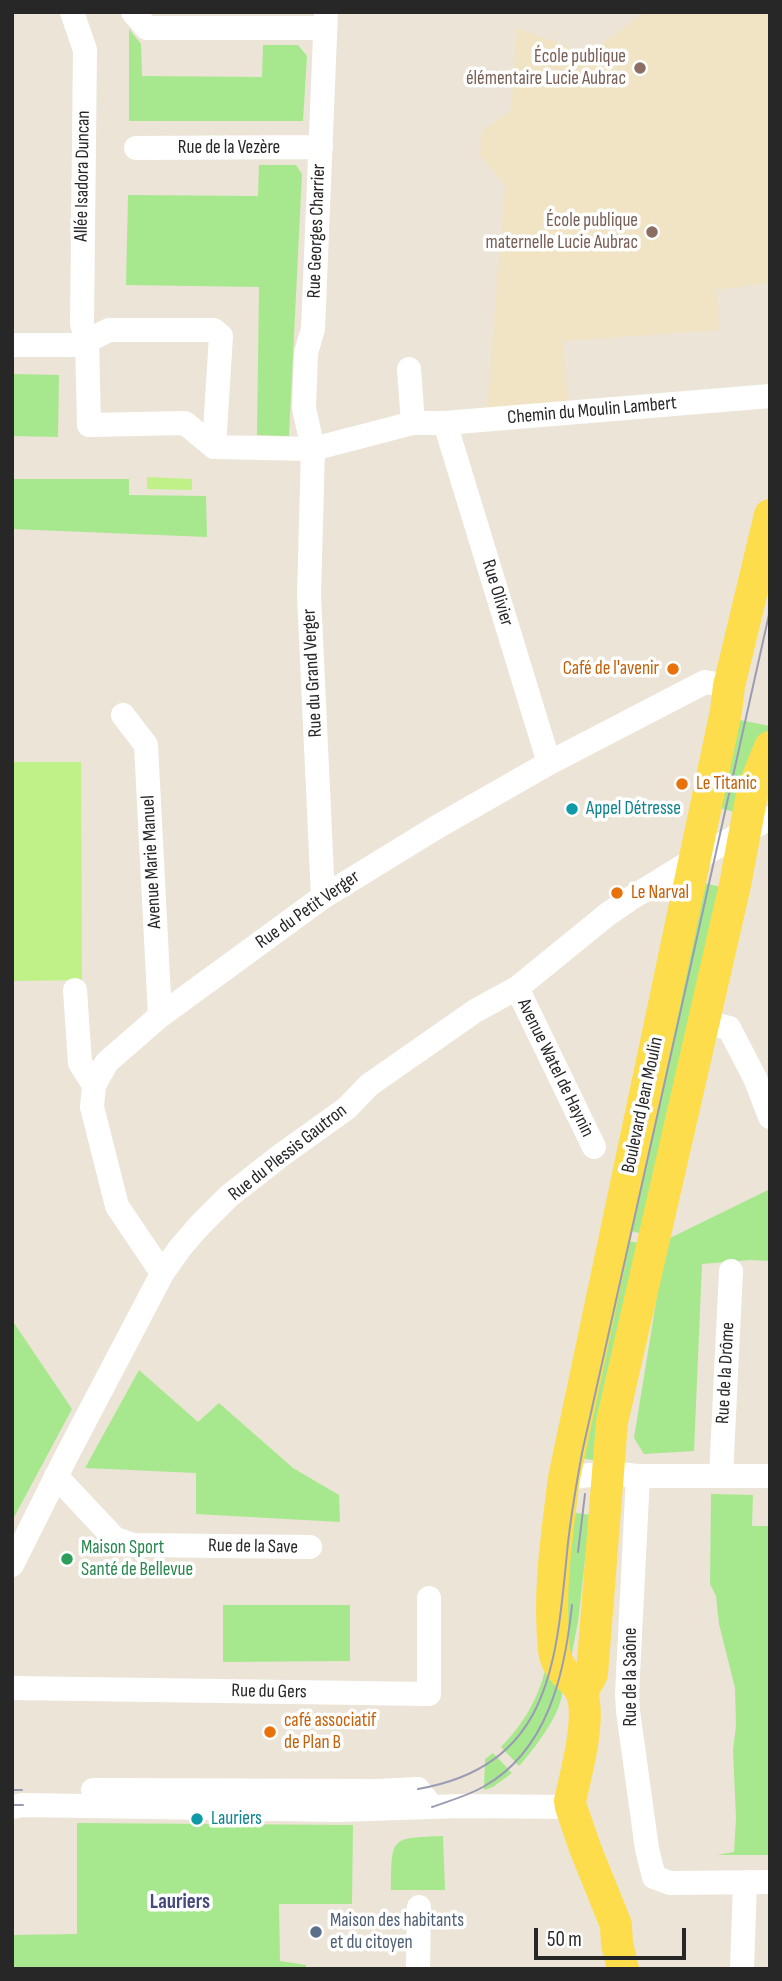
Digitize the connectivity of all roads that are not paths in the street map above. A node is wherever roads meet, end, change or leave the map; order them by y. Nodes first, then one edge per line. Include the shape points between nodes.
1 (72, 12) edge
2 (133, 12) edge
3 (326, 20) edge
4 (321, 147) junction
5 (136, 148) dead end
6 (87, 341) junction
7 (12, 345) edge
8 (409, 369) dead end
9 (770, 396) edge
10 (413, 423) junction
11 (445, 423) junction
12 (214, 447) junction
13 (313, 449) junction
14 (770, 515) edge
15 (729, 686) junction
16 (124, 715) dead end
17 (770, 747) edge
18 (550, 763) junction
19 (757, 824) edge
20 (695, 859) junction
21 (323, 897) junction
22 (516, 988) junction
23 (75, 990) dead end
24 (160, 1016) junction
25 (704, 1022) junction
26 (94, 1085) junction
27 (770, 1117) edge
28 (594, 1147) dead end
29 (731, 1271) dead end
30 (163, 1272) junction
31 (623, 1474) junction
32 (56, 1476) junction
33 (721, 1476) junction
34 (770, 1476) edge
35 (564, 1478) junction
36 (310, 1547) dead end
37 (12, 1565) edge
38 (429, 1598) dead end
39 (12, 1688) edge
40 (582, 1692) junction
41 (17, 1798) edge
42 (571, 1804) junction
43 (745, 1882) junction
44 (770, 1882) edge
45 (419, 1907) dead end
46 (418, 1969) edge
47 (623, 1969) edge
48 (742, 1969) edge

1 - 6 street, Allée Isadora Duncan via 85,50 82,324
2 - 3 street via 147,28
3 - 4 street, Rue Georges Charrier
4 - 5 street, Rue de la Vezère
4 - 13 street, Rue Georges Charrier via 313,329 306,353 304,408
6 - 7 street
6 - 12 street, Allée Isadora Duncan via 89,425 184,423
6 - 12 street via 109,330 214,330 221,337
8 - 10 street
9 - 11 street, Chemin du Moulin Lambert
10 - 11 street, Chemin du Moulin Lambert
10 - 13 street, Chemin du Moulin Lambert
11 - 18 street, Rue Olivier
12 - 13 street, Chemin du Moulin Lambert
13 - 21 street, Rue du Grand Verger via 309,596
14 - 15 main road, Boulevard Jean Moulin
15 - 18 street, Rue du Petit Verger via 705,682
15 - 20 main road, Boulevard Jean Moulin
16 - 24 street, Avenue Marie Manuel via 146,745
17 - 19 main road, Boulevard Jean Moulin via 753,789
18 - 21 street, Rue du Petit Verger
19 - 20 street, Rue du Plessis Gautron
19 - 25 main road, Boulevard Jean Moulin via 735,885
20 - 22 street, Rue du Plessis Gautron via 608,914
20 - 35 main road, Boulevard Jean Moulin
21 - 24 street, Rue du Petit Verger
22 - 28 street, Avenue Watel de Haynin
22 - 30 street, Rue du Plessis Gautron via 369,1085 347,1108 252,1177 199,1226
23 - 26 street via 80,1063
24 - 26 street, Rue du Petit Verger via 107,1062
25 - 27 street via 729,1028
25 - 31 main road, Boulevard Jean Moulin via 612,1422
26 - 30 street via 92,1107 117,1206
29 - 33 street, Rue de la Drôme
30 - 32 street, Rue du Plessis Gautron
31 - 33 street
31 - 35 street
31 - 40 main road, Boulevard Jean Moulin via 592,1675
31 - 43 street, Rue de la Saône via 628,1702 654,1877 670,1883
32 - 36 street, Rue de la Save via 115,1539 133,1545
32 - 37 street, Rue du Plessis Gautron
33 - 34 street
35 - 40 main road, Boulevard Jean Moulin via 555,1554 555,1653 562,1671
38 - 39 street, Rue du Gers via 429,1695
40 - 42 main road, Boulevard Jean Moulin via 582,1741
41 - 42 street via 338,1810 425,1798
42 - 47 main road via 617,1925
43 - 44 street
43 - 48 street
45 - 46 street

